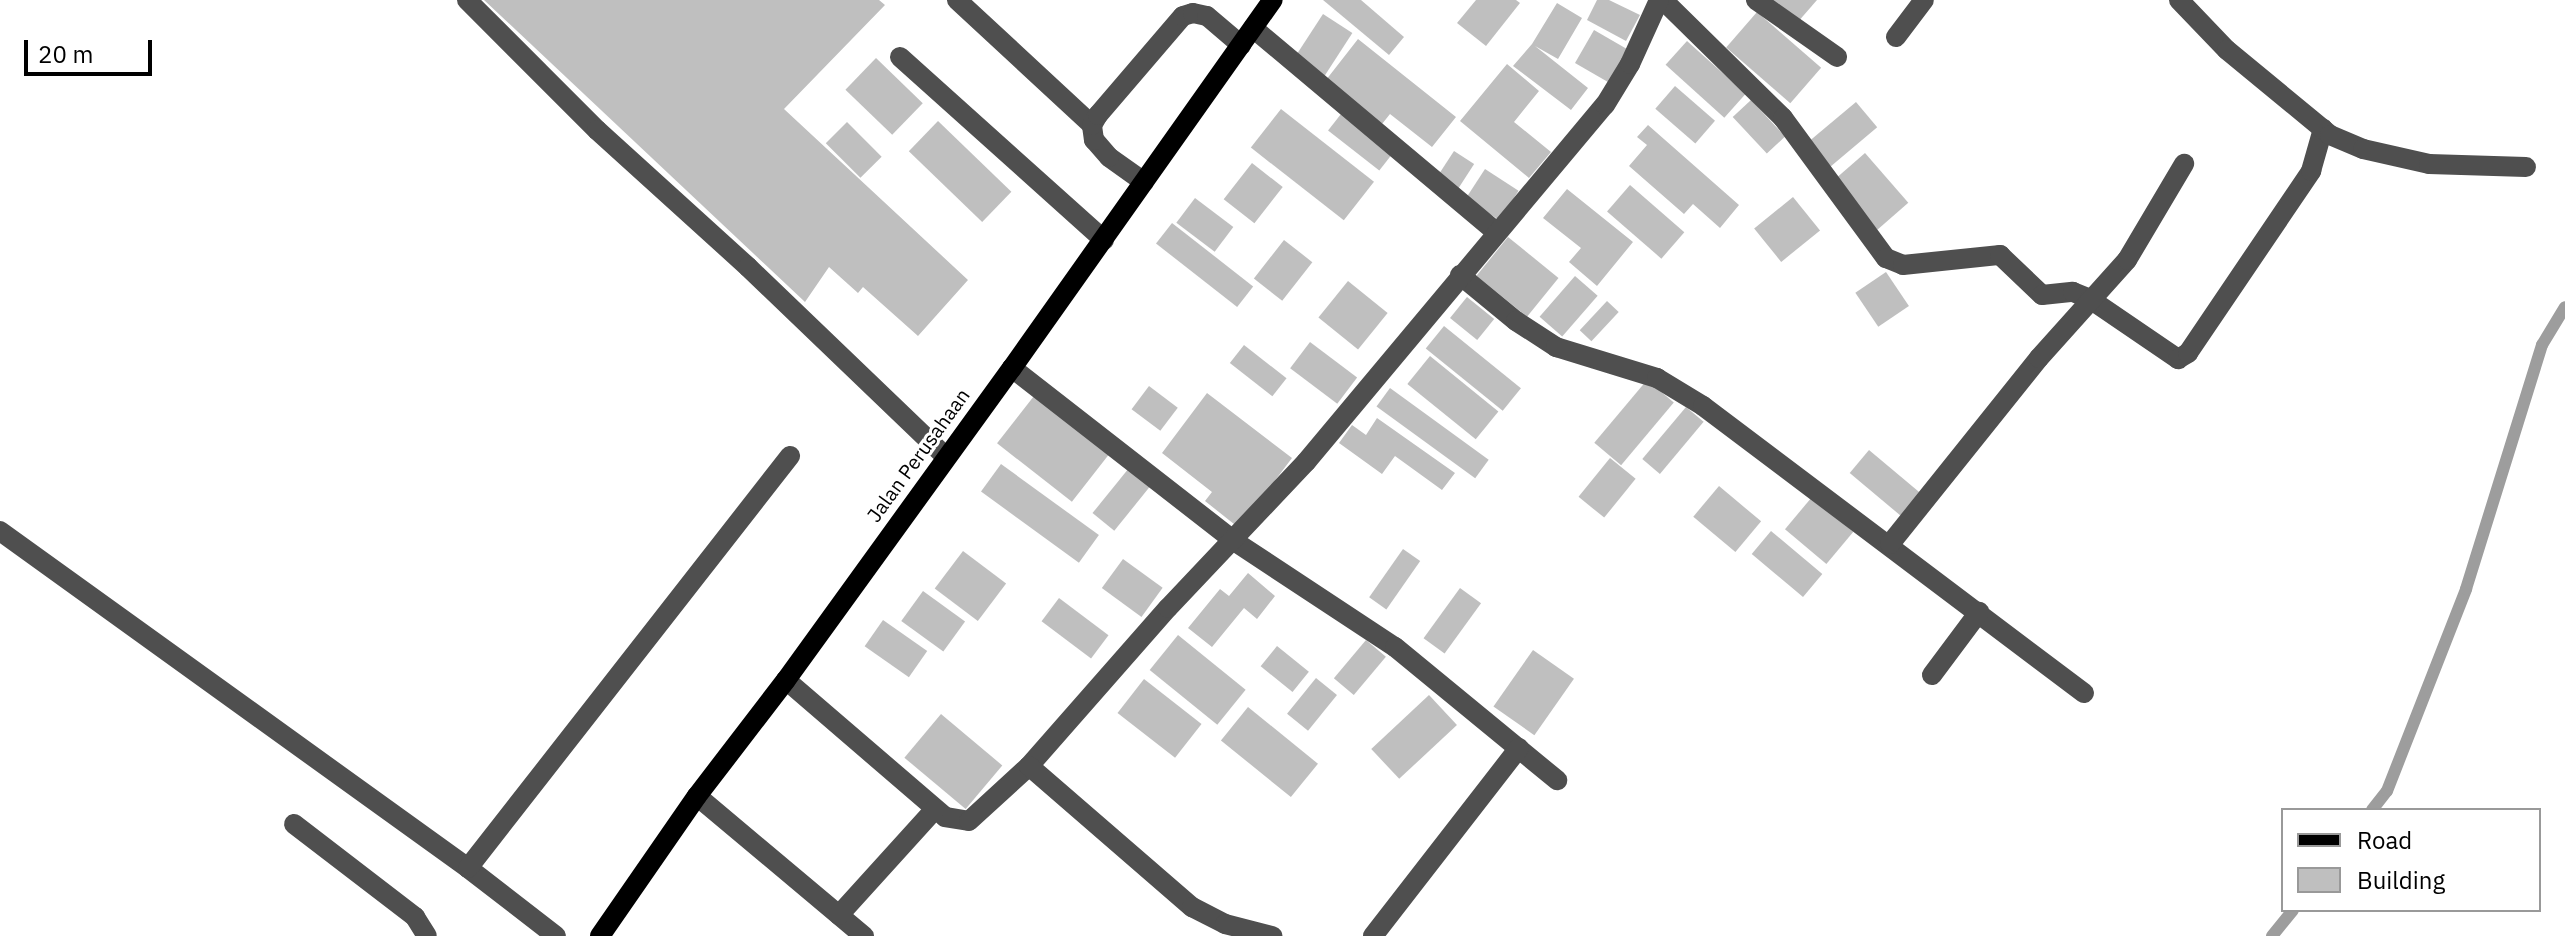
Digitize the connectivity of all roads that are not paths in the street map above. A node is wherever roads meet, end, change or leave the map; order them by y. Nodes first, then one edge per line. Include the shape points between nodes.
1 (467, 0) edge
2 (957, 0) edge
3 (1273, 0) edge
4 (1661, 0) edge
5 (1756, 0) edge
6 (1924, 0) edge
7 (2179, 0) edge
8 (1247, 37) junction
9 (1896, 37) dead end
10 (900, 57) dead end
11 (1837, 57) dead end
12 (1092, 125) junction
13 (2323, 129) junction
14 (2184, 164) dead end
15 (2526, 167) dead end
16 (1144, 182) junction
17 (1496, 232) junction
18 (1104, 240) junction
19 (1460, 275) junction
20 (2090, 299) junction
21 (1012, 368) junction
22 (790, 456) dead end
23 (945, 456) junction
24 (0, 531) edge
25 (1234, 541) junction
26 (1890, 544) junction
27 (1979, 612) junction
28 (1932, 675) dead end
29 (786, 680) junction
30 (2084, 693) dead end
31 (1519, 748) junction
32 (1029, 766) junction
33 (1557, 780) dead end
34 (697, 796) junction
35 (935, 809) junction
36 (294, 824) dead end
37 (468, 868) junction
38 (839, 915) junction
39 (427, 936) edge
40 (556, 936) edge
41 (600, 936) edge
42 (864, 936) edge
43 (1272, 936) edge
44 (1373, 936) edge

1 - 23 street via 597,130
2 - 12 street
3 - 8 main road, Jalan Perusahaan
4 - 17 street via 1605,105
4 - 20 street via 1783,118 1886,258 1903,265 2000,255 2042,295 2073,292
5 - 11 street
6 - 9 street
7 - 13 street via 2227,50
8 - 12 street via 1207,16 1183,16
8 - 16 main road, Jalan Perusahaan
8 - 17 street
10 - 18 street
12 - 16 street via 1094,140 1109,157
13 - 15 street via 2363,149 2418,162
13 - 20 street via 2311,171 2188,353 2178,359
14 - 20 street via 2127,260
16 - 18 main road, Jalan Perusahaan
17 - 19 street
18 - 21 main road, Jalan Perusahaan
19 - 25 street
19 - 26 street via 1556,347 1657,378 1703,406
20 - 26 street
21 - 23 main road, Jalan Perusahaan
21 - 25 street
22 - 37 street
23 - 29 main road, Jalan Perusahaan
24 - 37 street
25 - 31 street via 1395,647
25 - 32 street
26 - 27 street
27 - 28 street
27 - 30 street
29 - 34 main road, Jalan Perusahaan
29 - 35 street
31 - 33 street
31 - 44 street
32 - 35 street via 969,821 945,817
32 - 43 street via 1192,907 1225,924
34 - 38 street
34 - 41 main road, Jalan Perusahaan
35 - 38 street
36 - 39 street via 415,917
37 - 40 street
38 - 42 street

